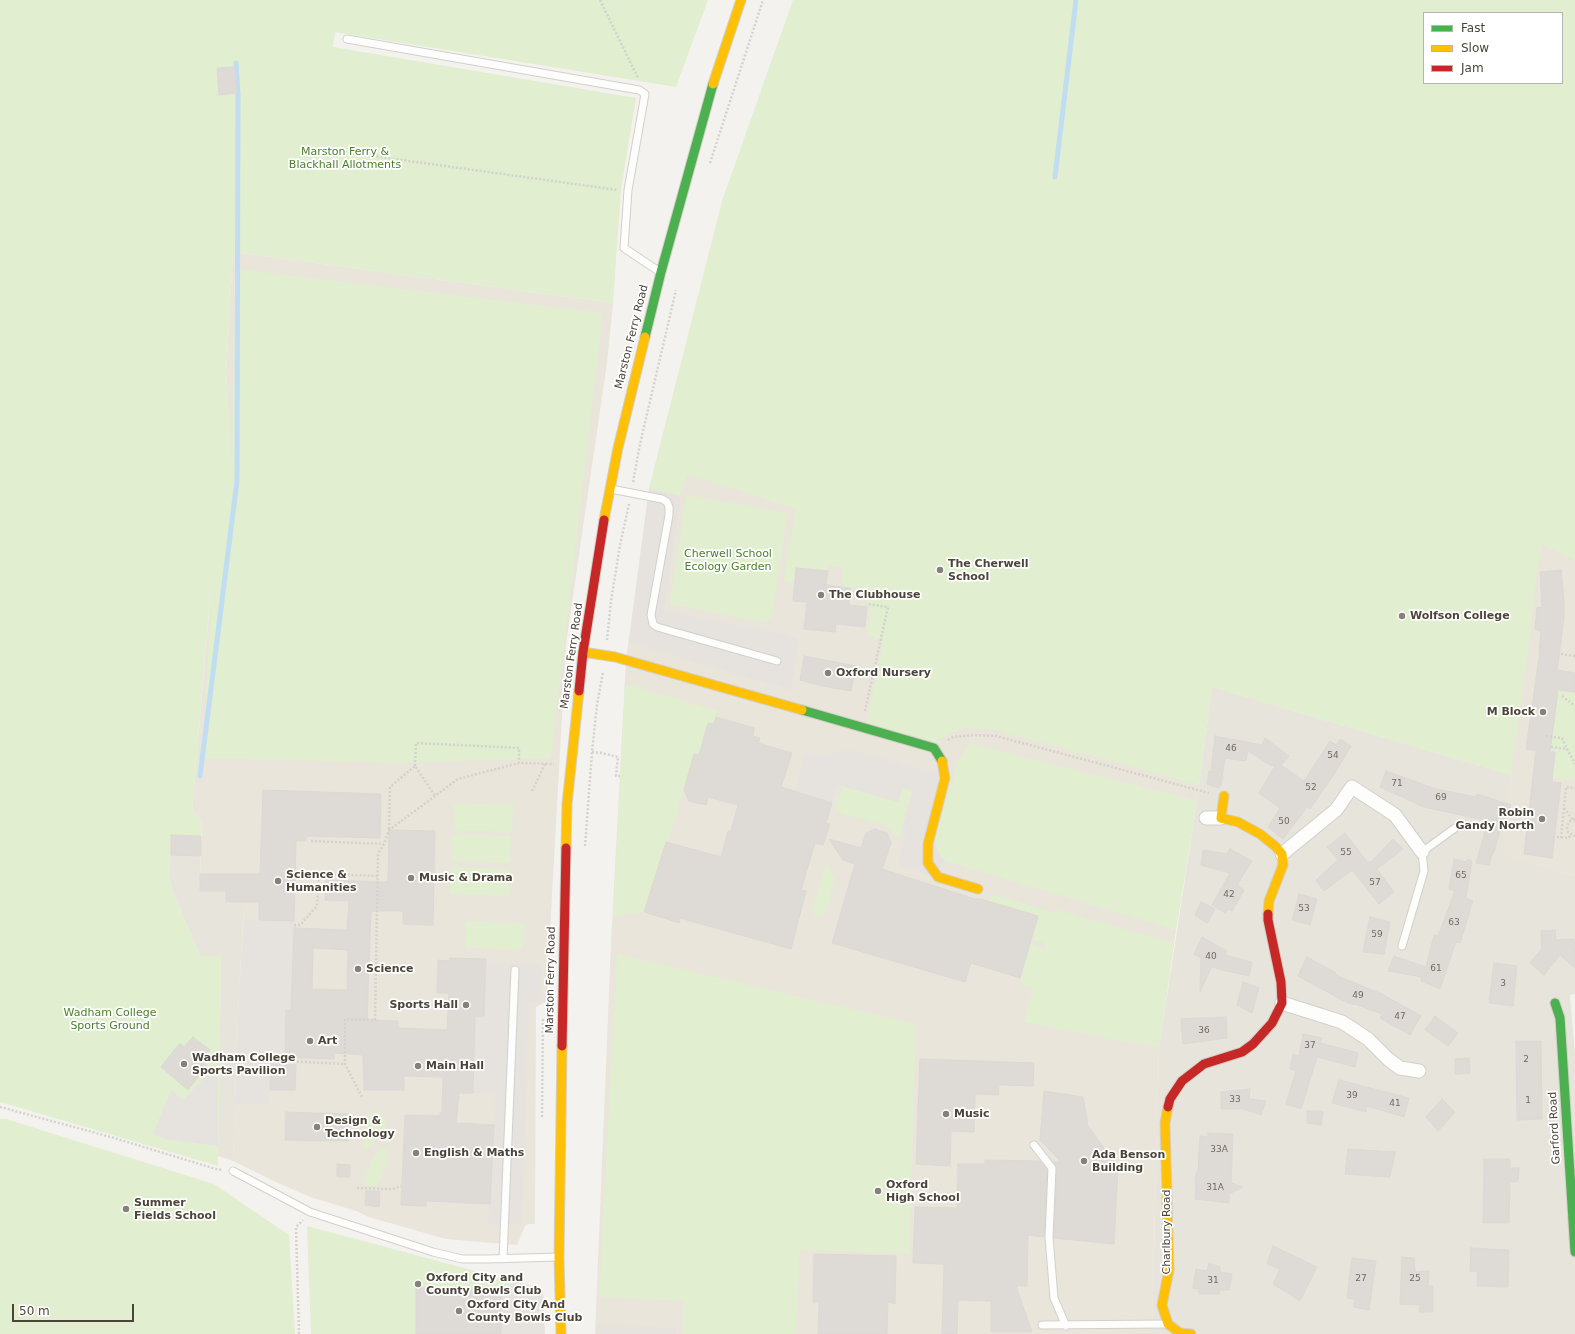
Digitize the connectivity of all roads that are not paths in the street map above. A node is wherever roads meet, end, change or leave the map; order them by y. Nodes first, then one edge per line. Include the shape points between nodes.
1 (741, 0) edge
2 (348, 39) dead end
3 (661, 272) junction
4 (610, 489) junction
5 (583, 652) junction
6 (777, 661) dead end
7 (1224, 796) dead end
8 (1206, 818) dead end
9 (1221, 818) junction
10 (1455, 828) dead end
11 (1422, 852) junction
12 (1282, 854) junction
13 (978, 889) dead end
14 (1402, 946) dead end
15 (514, 970) dead end
16 (1282, 1002) junction
17 (1555, 1004) dead end
18 (1419, 1071) dead end
19 (1034, 1145) dead end
20 (1572, 1163) edge
21 (233, 1171) road end
22 (1575, 1252) edge
23 (559, 1257) junction
24 (503, 1259) junction
25 (1168, 1324) junction
26 (1042, 1325) dead end
27 (1066, 1326) junction
28 (561, 1334) edge
29 (1191, 1334) edge

1 - 3 street, Marston Ferry Road via 707,101
2 - 3 lane via 639,90 645,94 628,190 624,248
3 - 4 street, Marston Ferry Road
4 - 5 street, Marston Ferry Road
4 - 6 lane via 662,499 667,502 669,508 651,616 653,624
5 - 13 street via 606,655 934,748 942,760 945,778 928,844 928,863 938,877
5 - 23 street, Marston Ferry Road via 566,847
7 - 9 street
8 - 9 street
9 - 12 street via 1238,822 1260,834
10 - 11 lane
11 - 12 street via 1395,815 1352,787 1336,810
11 - 14 lane via 1424,871
12 - 16 street, Charlbury Road via 1283,865 1269,901 1268,920 1281,982
15 - 24 lane
16 - 18 street via 1342,1022 1368,1039 1400,1068
16 - 25 street, Charlbury Road via 1272,1023 1253,1044 1242,1052 1204,1064 1182,1081 1170,1099 1165,1123 1169,1270 1162,1305
17 - 20 street, Garford Road via 1560,1018
19 - 27 lane via 1052,1168 1049,1237 1054,1298
20 - 22 street, Garford Road
21 - 24 lane via 310,1212 433,1252 462,1258
23 - 24 lane
23 - 28 street, Marston Ferry Road
25 - 27 lane
25 - 29 street via 1180,1333
26 - 27 lane

